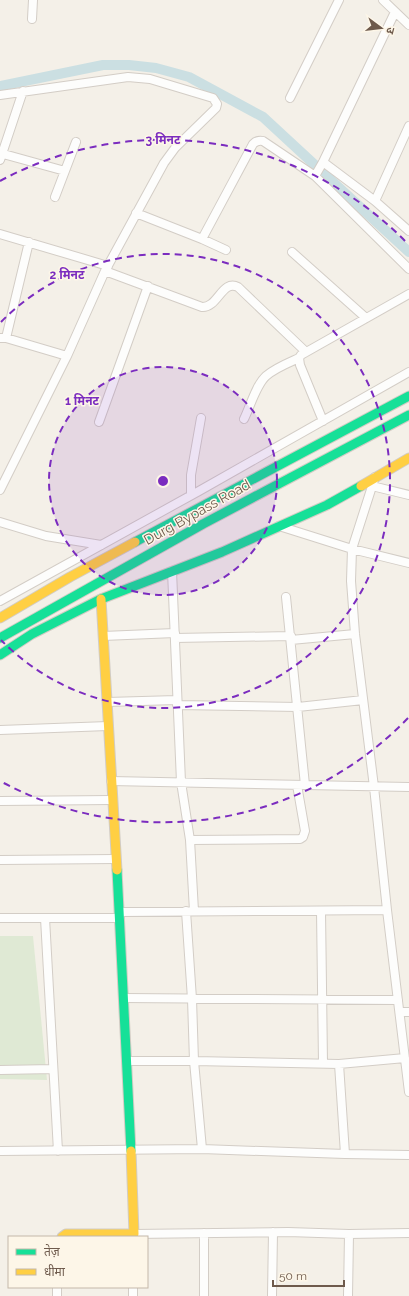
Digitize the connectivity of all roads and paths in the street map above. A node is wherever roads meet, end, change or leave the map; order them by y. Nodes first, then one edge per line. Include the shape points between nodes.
1 (33, 0) edge
2 (339, 0) edge
3 (383, 0) edge
4 (395, 12) junction
5 (32, 19) dead end
6 (409, 25) edge
7 (23, 91) junction
8 (0, 95) edge
9 (290, 98) dead end
10 (409, 126) edge
11 (407, 139) edge
12 (76, 142) dead end
13 (1, 155) edge
14 (323, 162) junction
15 (65, 171) junction
16 (315, 176) junction
17 (55, 198) dead end
18 (375, 201) junction
19 (136, 212) junction
20 (409, 231) edge
21 (0, 234) edge
22 (202, 239) junction
23 (29, 242) junction
24 (226, 250) dead end
25 (292, 252) dead end
26 (106, 268) junction
27 (409, 269) edge
28 (148, 286) junction
29 (409, 294) edge
30 (366, 318) junction
31 (3, 338) edge
32 (306, 352) junction
33 (67, 356) junction
34 (299, 358) junction
35 (409, 372) edge
36 (409, 396) edge
37 (409, 415) edge
38 (201, 418) dead end
39 (244, 419) dead end
40 (323, 421) junction
41 (99, 422) dead end
42 (409, 458) edge
43 (373, 482) junction
44 (0, 490) edge
45 (192, 495) junction
46 (409, 495) edge
47 (0, 522) edge
48 (279, 526) junction
49 (101, 545) junction
50 (352, 549) junction
51 (409, 563) edge
52 (172, 571) junction
53 (286, 597) dead end
54 (101, 599) junction
55 (0, 601) edge
56 (0, 618) edge
57 (355, 634) junction
58 (103, 636) junction
59 (175, 636) junction
60 (0, 638) edge
61 (291, 638) junction
62 (0, 655) edge
63 (363, 700) junction
64 (107, 702) junction
65 (177, 703) junction
66 (298, 707) junction
67 (108, 726) junction
68 (0, 730) edge
69 (111, 781) junction
70 (181, 782) junction
71 (301, 785) junction
72 (374, 787) junction
73 (409, 787) edge
74 (112, 800) junction
75 (0, 801) edge
76 (190, 840) junction
77 (0, 860) edge
78 (116, 860) junction
79 (321, 910) junction
80 (387, 910) junction
81 (190, 911) junction
82 (120, 915) junction
83 (0, 918) edge
84 (45, 918) junction
85 (124, 998) junction
86 (192, 999) junction
87 (322, 1000) junction
88 (398, 1000) junction
89 (400, 1012) junction
90 (409, 1012) edge
91 (405, 1058) junction
92 (194, 1060) junction
93 (127, 1061) junction
94 (324, 1064) junction
95 (339, 1064) junction
96 (53, 1069) junction
97 (0, 1070) edge
98 (409, 1092) edge
99 (202, 1149) junction
100 (0, 1151) edge
101 (58, 1151) junction
102 (132, 1151) junction
103 (345, 1154) junction
104 (409, 1155) edge
105 (273, 1232) junction
106 (204, 1233) junction
107 (409, 1233) edge
108 (349, 1234) junction
109 (63, 1236) edge
110 (134, 1236) edge
111 (204, 1296) edge
112 (272, 1296) edge
113 (348, 1296) edge

1 - 5 street
2 - 9 street
3 - 4 street
4 - 6 street
4 - 14 street
7 - 8 street
7 - 13 street
7 - 19 street via 141,77 216,100 216,108 170,155
10 - 11 street
11 - 18 street
12 - 15 street
13 - 15 street
14 - 16 street
14 - 18 street
15 - 17 street
16 - 22 street via 264,141 255,142
16 - 27 street
18 - 20 street
19 - 22 street
19 - 26 street
21 - 23 street
22 - 24 street
23 - 26 street
23 - 31 street
25 - 30 street
26 - 28 street
26 - 33 street
28 - 32 street via 206,307 228,286 234,285
28 - 41 street
29 - 30 street
30 - 32 street
31 - 33 street
32 - 34 street
33 - 44 street
34 - 39 street via 276,368 266,376
34 - 40 street
35 - 40 street
36 - 56 main road, Durg Bypass Road via 70,577
37 - 60 main road, Durg Bypass Road via 289,478
38 - 45 street via 191,475
40 - 45 street
42 - 43 main road
43 - 46 street
43 - 48 main road
43 - 50 street
45 - 49 street
47 - 49 street via 46,536
48 - 50 street
48 - 52 main road
49 - 55 street
50 - 51 street
50 - 57 street via 351,582
52 - 54 main road
52 - 59 street
53 - 61 street
54 - 58 main road
54 - 62 main road via 32,634
57 - 61 street
57 - 63 street
58 - 59 street
58 - 64 main road
59 - 61 street
59 - 65 street
61 - 66 street
63 - 66 street
63 - 72 street
64 - 65 street
64 - 67 main road
65 - 66 street
65 - 70 street
66 - 71 street
67 - 68 street
67 - 69 main road
69 - 70 street
69 - 74 main road
70 - 71 street
70 - 76 street
71 - 72 street
71 - 76 street via 305,831 303,838
72 - 73 street
72 - 80 street
74 - 75 street
74 - 78 main road
76 - 81 street
77 - 78 street
78 - 82 main road
79 - 80 street
79 - 81 street
79 - 87 street
80 - 88 street
81 - 82 street
81 - 86 street
82 - 84 street
82 - 85 main road
83 - 84 street
84 - 96 street
85 - 86 street
85 - 93 main road
86 - 87 street
86 - 92 street
87 - 88 street
87 - 94 street
88 - 89 street
89 - 90 street
89 - 91 street
91 - 95 street
91 - 98 street
92 - 93 street
92 - 94 street
92 - 99 street
93 - 102 main road
94 - 95 street
95 - 103 street
96 - 97 street
96 - 101 street
99 - 102 street
99 - 103 street
100 - 101 street
101 - 102 street
102 - 110 main road
103 - 104 street
105 - 106 street
105 - 108 street
105 - 112 street
106 - 110 street
106 - 111 street
107 - 108 street
108 - 113 street
109 - 110 main road

